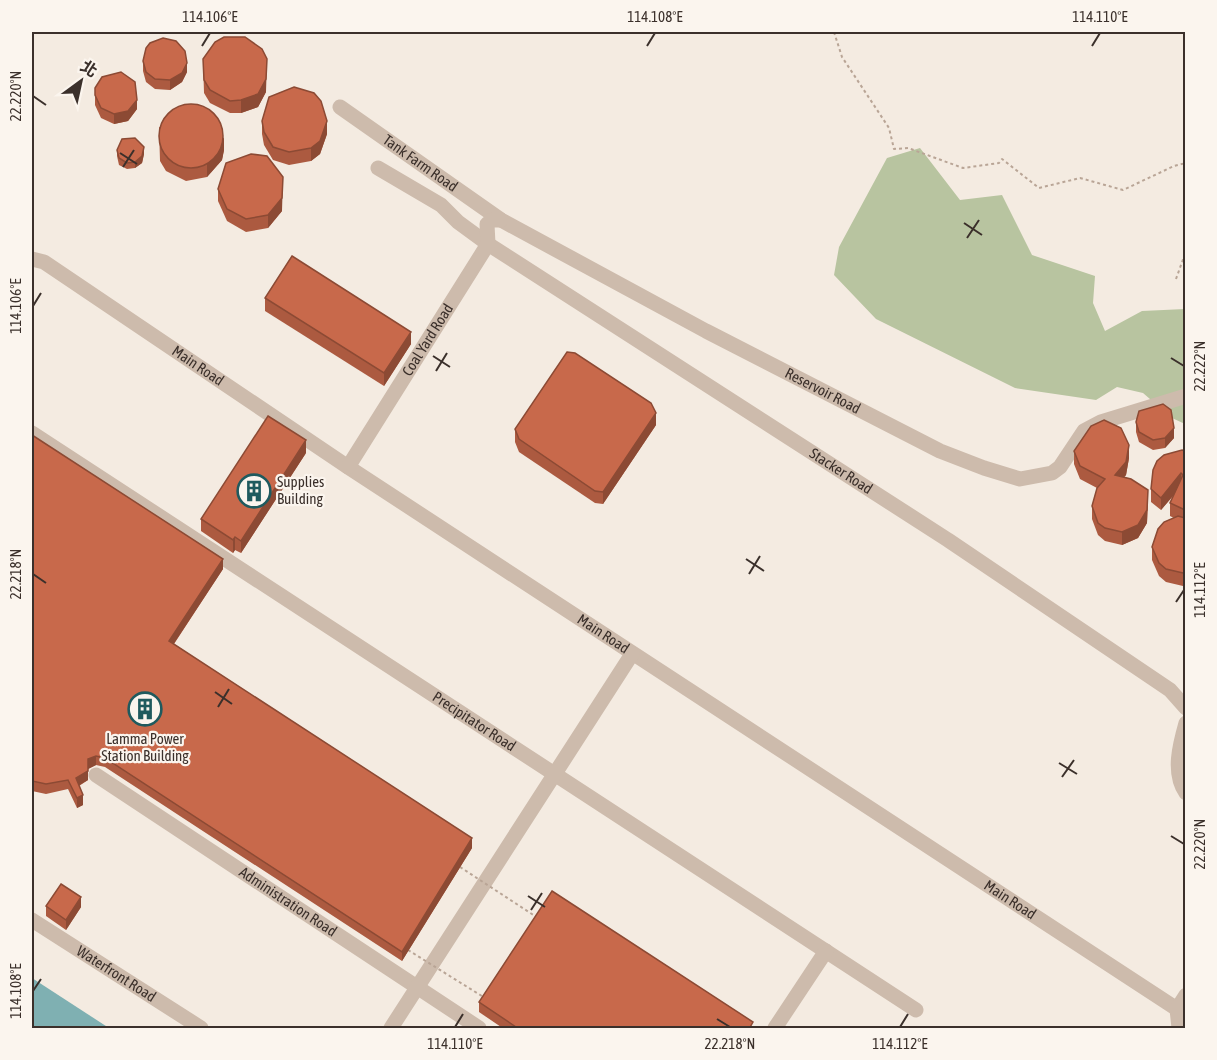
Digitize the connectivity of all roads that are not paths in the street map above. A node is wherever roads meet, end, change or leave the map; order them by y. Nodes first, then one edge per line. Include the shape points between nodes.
1 (340, 107) dead end
2 (378, 168) dead end
3 (501, 220) junction
4 (488, 244) junction
5 (32, 259) edge
6 (1185, 396) edge
7 (32, 433) edge
8 (348, 467) junction
9 (632, 654) junction
10 (1185, 708) edge
11 (1185, 723) edge
12 (554, 774) junction
13 (96, 775) dead end
14 (1185, 793) edge
15 (32, 920) edge
16 (826, 951) junction
17 (417, 989) junction
18 (1181, 1002) edge
19 (916, 1010) dead end
20 (201, 1029) edge
21 (391, 1029) edge
22 (479, 1029) edge
23 (775, 1029) edge
24 (1179, 1029) edge

1 - 3 lane, Tank Farm Road
2 - 4 lane, Stacker Road via 441,205
3 - 4 lane, Coal Yard Road via 487,224
3 - 6 lane, Reservoir Road via 940,451 1020,479 1052,473 1084,431 1101,422
4 - 8 lane, Coal Yard Road
4 - 10 lane, Stacker Road via 948,540 1170,690
5 - 8 lane, Main Road via 44,262
7 - 12 lane, Precipitator Road
8 - 9 lane, Main Road
9 - 12 lane
9 - 18 lane, Main Road
11 - 14 lane via 1178,769
12 - 16 lane, Precipitator Road
12 - 17 lane
13 - 17 lane, Administration Road
15 - 20 lane, Waterfront Road
16 - 19 lane, Precipitator Road
16 - 23 lane
17 - 21 lane
17 - 22 lane, Administration Road
18 - 24 lane

